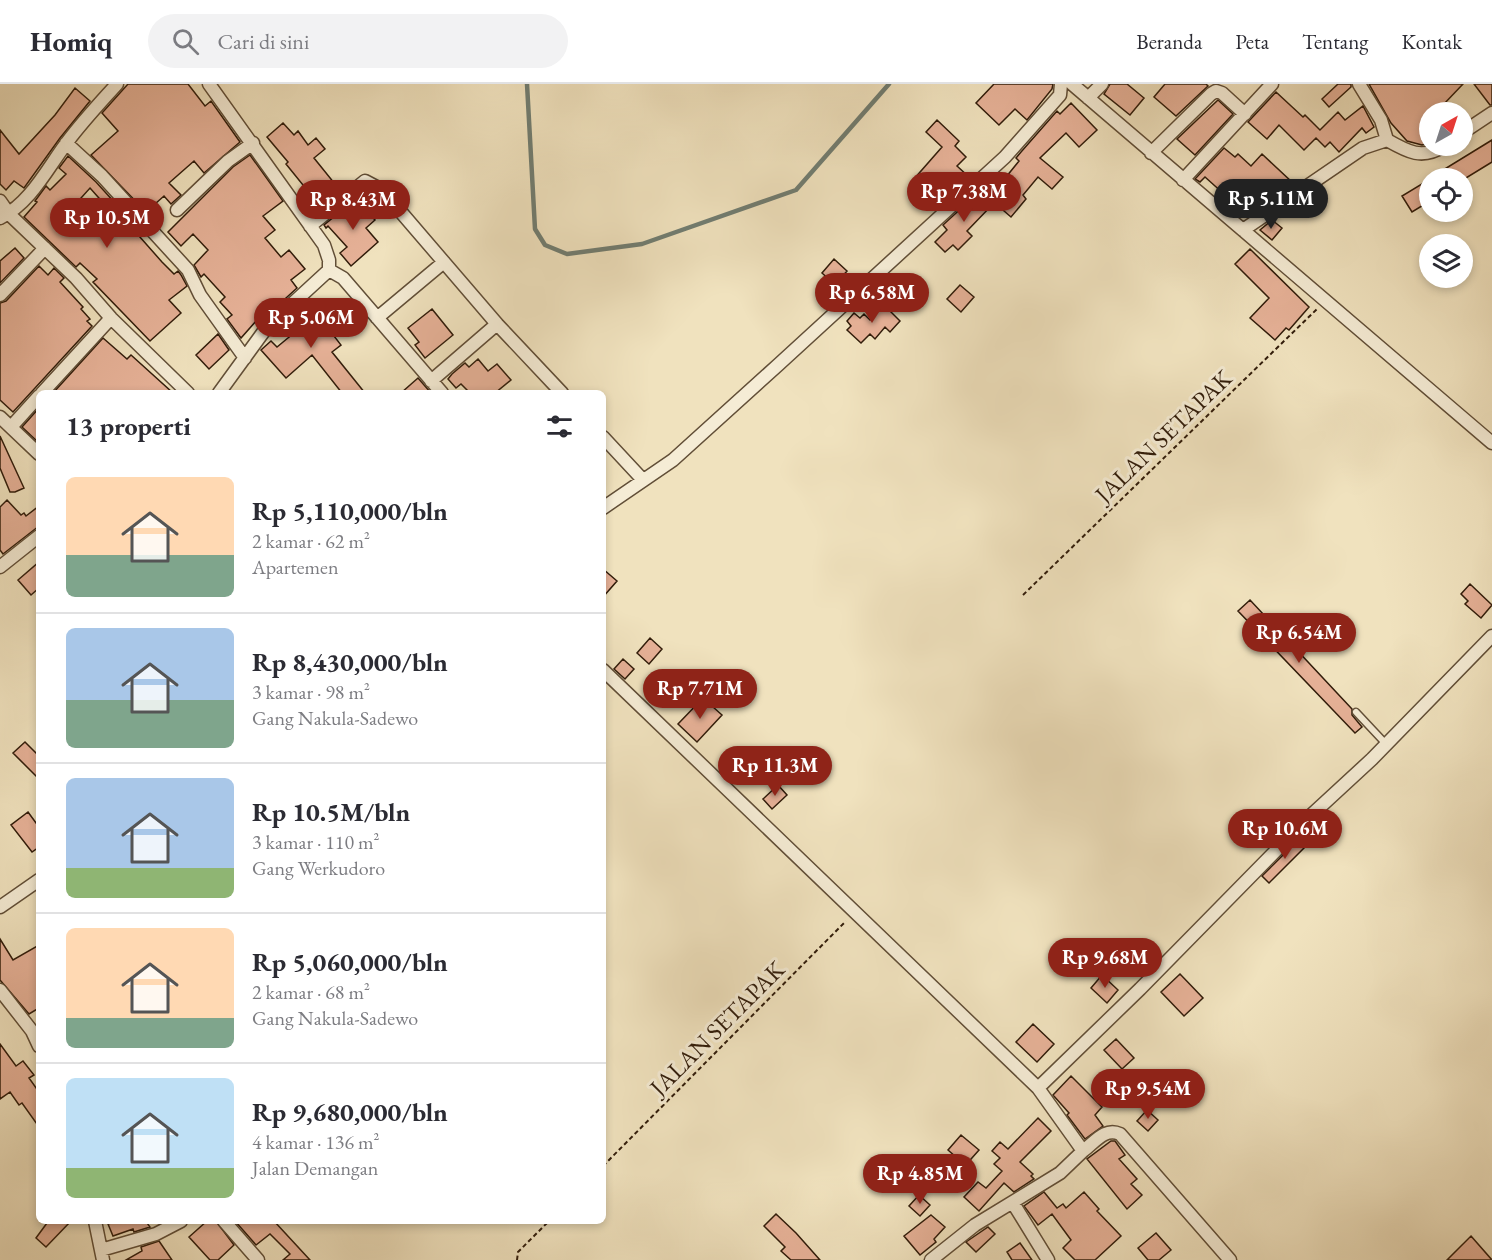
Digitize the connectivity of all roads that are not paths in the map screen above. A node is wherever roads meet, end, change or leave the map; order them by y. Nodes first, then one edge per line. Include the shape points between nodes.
1 (117, 84) edge
2 (209, 84) edge
3 (1102, 84) edge
4 (1272, 84) edge
5 (1359, 84) edge
6 (1061, 90) edge
7 (1080, 91) edge
8 (1492, 113) edge
9 (1245, 114) junction
10 (1473, 126) edge
11 (1388, 140) junction
12 (66, 143) junction
13 (253, 143) junction
14 (1151, 153) junction
15 (1419, 155) edge
16 (1183, 180) junction
17 (0, 201) edge
18 (177, 210) dead end
19 (5, 216) edge
20 (310, 226) junction
21 (1243, 230) junction
22 (45, 248) junction
23 (444, 262) junction
24 (329, 270) junction
25 (0, 295) edge
26 (111, 318) junction
27 (377, 318) junction
28 (498, 324) junction
29 (245, 358) junction
30 (431, 381) junction
31 (45, 390) edge
32 (185, 390) edge
33 (221, 390) edge
34 (438, 390) edge
35 (559, 390) edge
36 (36, 399) edge
37 (0, 417) edge
38 (11, 427) junction
39 (606, 440) edge
40 (1492, 443) edge
41 (36, 451) edge
42 (643, 480) junction
43 (606, 506) edge
44 (36, 538) edge
45 (0, 566) edge
46 (1492, 636) edge
47 (606, 673) edge
48 (1356, 712) dead end
49 (1386, 744) junction
50 (36, 882) edge
51 (0, 906) edge
52 (0, 990) edge
53 (35, 1029) edge
54 (1038, 1088) junction
55 (1083, 1151) junction
56 (1013, 1203) junction
57 (96, 1224) edge
58 (175, 1224) edge
59 (227, 1224) edge
60 (102, 1255) edge
61 (258, 1260) edge
62 (931, 1260) edge
63 (1048, 1260) edge
64 (1230, 1260) edge

1 - 12 street
2 - 13 street
3 - 7 street
4 - 9 street
5 - 11 street
6 - 7 street
6 - 42 street via 1005,157 905,251 673,460
7 - 14 street
8 - 10 street
9 - 14 street via 1216,91
9 - 16 street
11 - 15 street
11 - 21 street via 1347,158
12 - 19 street via 39,182
12 - 29 street via 102,176 188,270 200,295
13 - 18 street
13 - 20 street
14 - 16 street
16 - 21 street
17 - 19 street
19 - 22 street
20 - 23 street via 365,181 382,190
20 - 24 street via 327,252
21 - 40 street
22 - 25 street
22 - 26 street
23 - 27 street
23 - 28 street
24 - 27 street via 339,275
24 - 29 street via 267,327
26 - 31 street
26 - 32 street
27 - 30 street
28 - 30 street
28 - 35 street
29 - 33 street
30 - 34 street
36 - 38 street
37 - 38 street
38 - 41 street
39 - 42 street
42 - 43 street
44 - 45 street
46 - 49 street
47 - 54 street
48 - 49 lane
49 - 54 street
50 - 51 street
52 - 53 street
54 - 55 street
55 - 56 street via 1060,1173
55 - 64 street via 1106,1133 1120,1134
56 - 62 street via 975,1225
56 - 63 street
57 - 60 street
58 - 60 street
59 - 61 street

